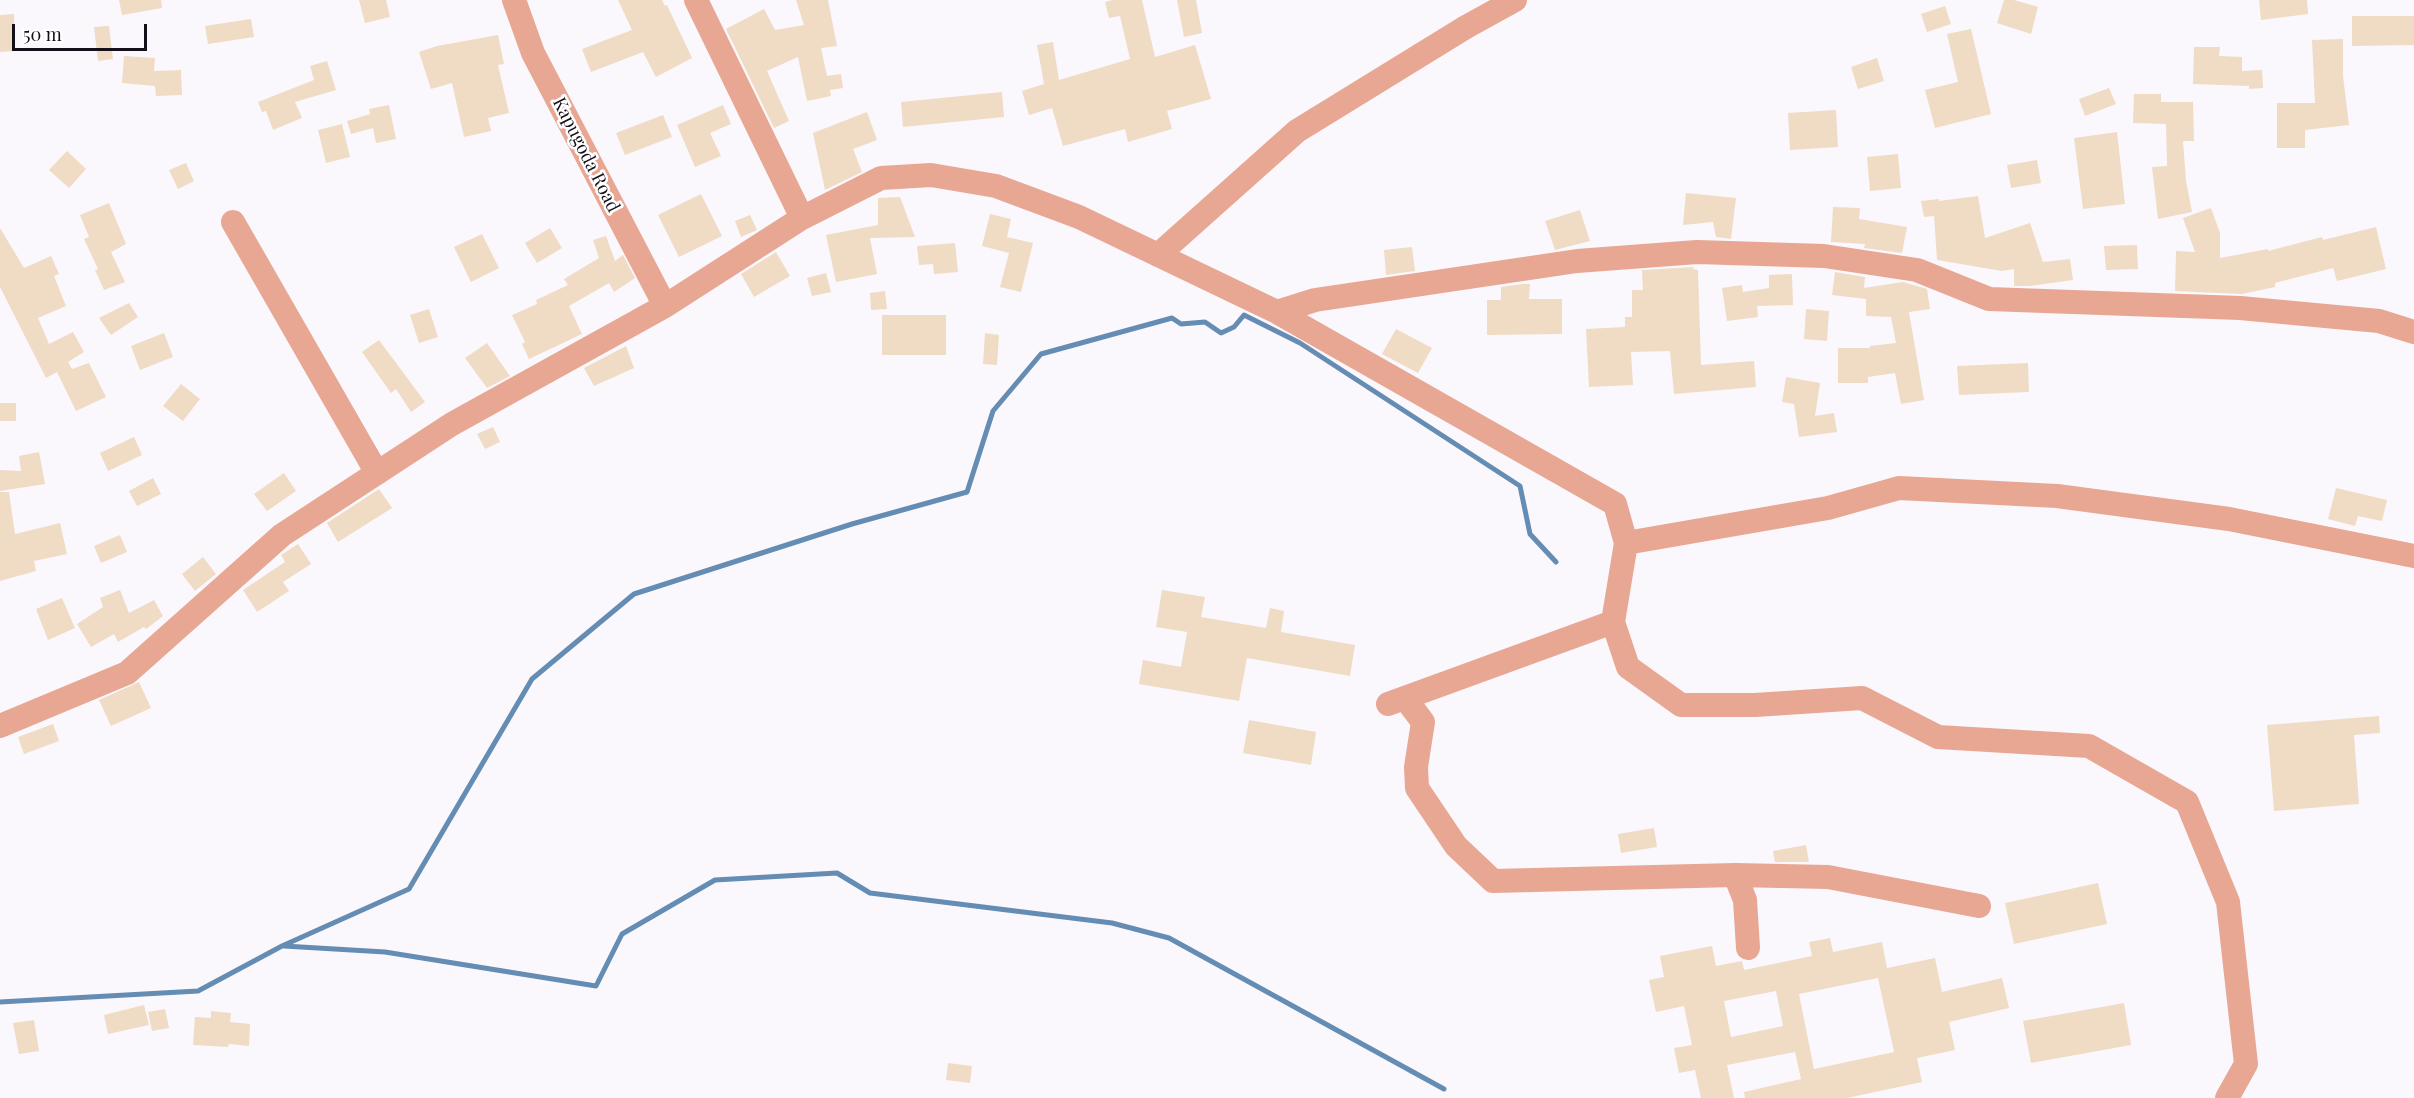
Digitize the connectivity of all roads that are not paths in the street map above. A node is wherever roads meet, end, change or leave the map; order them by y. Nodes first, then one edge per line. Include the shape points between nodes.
1 (514, 0) edge
2 (696, 0) edge
3 (1515, 0) edge
4 (802, 218) junction
5 (233, 222) dead end
6 (1158, 255) junction
7 (665, 306) junction
8 (1277, 312) junction
9 (2414, 332) edge
10 (377, 473) junction
11 (1626, 543) junction
12 (2414, 556) edge
13 (1613, 622) junction
14 (0, 726) edge
15 (1735, 875) junction
16 (1979, 906) dead end
17 (1748, 948) dead end
18 (2227, 1098) edge

1 - 7 street, Kapugoda Road via 533,52
2 - 4 street
3 - 6 street via 1297,131
4 - 6 street via 881,178 931,175 996,186 1079,216
4 - 7 street
5 - 10 street
6 - 8 street
7 - 10 street via 452,424
8 - 9 street via 1315,300 1577,261 1697,252 1824,256 1917,270 1989,299 2240,308 2379,321
8 - 11 street via 1615,504
10 - 14 street via 282,535 127,673
11 - 12 street via 1828,508 1899,488 2068,497 2229,519
11 - 13 street
13 - 15 street via 1396,701 1423,722 1416,767 1418,788 1456,846 1493,881
13 - 18 street via 1628,667 1681,705 1862,698 1938,737 2090,746 2187,802 2228,902 2246,1064
15 - 16 street via 1828,877
15 - 17 street via 1745,900

